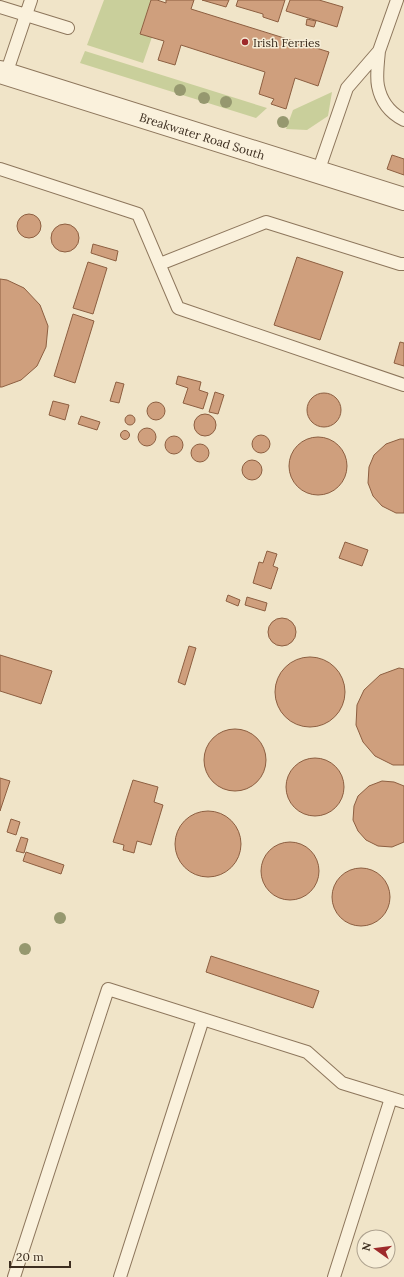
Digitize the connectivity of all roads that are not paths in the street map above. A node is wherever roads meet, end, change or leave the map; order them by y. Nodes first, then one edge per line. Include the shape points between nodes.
1 (31, 0) edge
2 (397, 0) edge
3 (0, 7) edge
4 (25, 14) junction
5 (68, 28) dead end
6 (379, 51) junction
7 (3, 73) edge
8 (404, 120) edge
9 (0, 169) edge
10 (318, 172) junction
11 (404, 199) edge
12 (160, 264) junction
13 (404, 264) edge
14 (404, 385) edge
15 (203, 1019) junction
16 (391, 1098) junction
17 (404, 1102) edge
18 (14, 1277) edge
19 (120, 1277) edge
20 (334, 1277) edge

1 - 4 lane
2 - 6 lane
3 - 4 lane
4 - 5 lane
4 - 7 lane
6 - 8 lane via 377,85 385,105
6 - 10 lane via 347,88
7 - 10 street, Breakwater Road South
9 - 12 lane via 138,214
10 - 11 street, Breakwater Road South
12 - 13 lane via 266,222
12 - 14 lane via 178,308
15 - 16 lane via 307,1052 342,1083
15 - 18 lane via 108,989
15 - 19 lane
16 - 17 lane
16 - 20 lane

